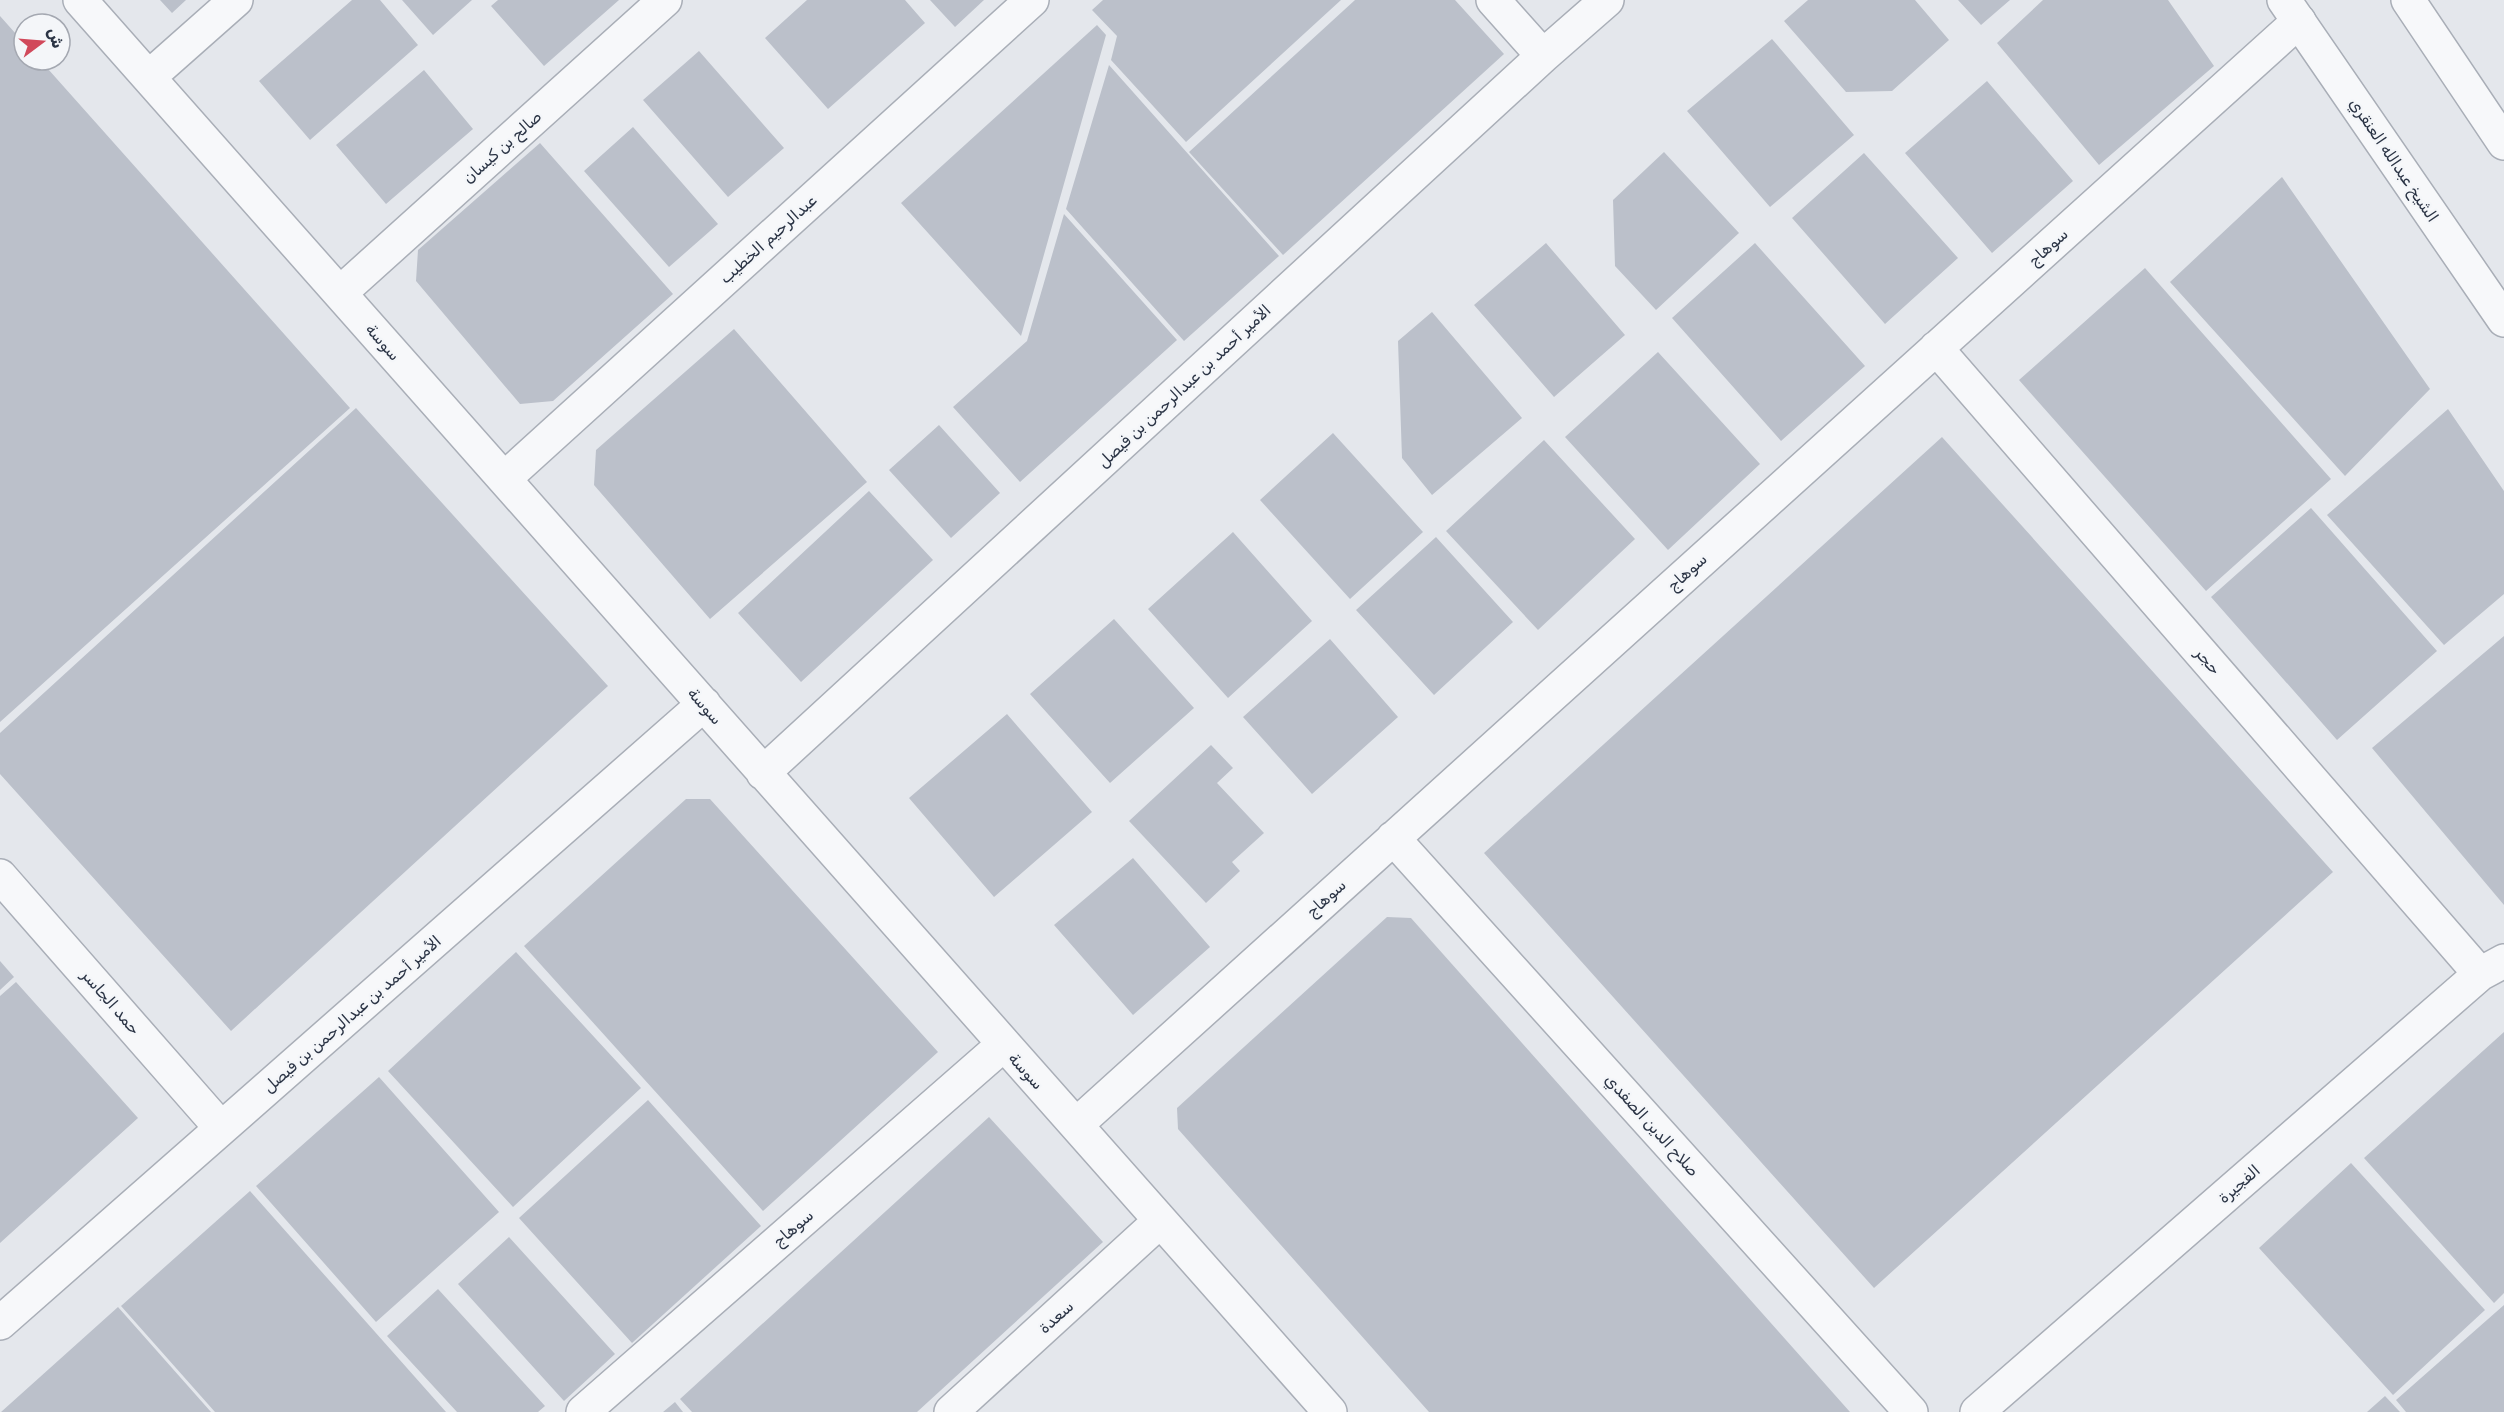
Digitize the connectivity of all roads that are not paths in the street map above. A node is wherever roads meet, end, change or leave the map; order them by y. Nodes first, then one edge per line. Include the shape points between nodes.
1 (80, 0) edge
2 (236, 0) edge
3 (665, 0) edge
4 (1032, 0) edge
5 (1493, 0) edge
6 (1607, 0) edge
7 (2408, 0) edge
8 (2291, 10) edge
9 (1543, 56) junction
10 (148, 77) junction
11 (2504, 142) edge
12 (340, 293) junction
13 (2504, 320) edge
14 (1936, 348) junction
15 (504, 479) junction
16 (704, 704) junction
17 (763, 773) junction
18 (1393, 838) junction
19 (0, 876) edge
20 (2492, 967) edge
21 (1003, 1044) junction
22 (1076, 1125) junction
23 (221, 1128) junction
24 (1160, 1221) junction
25 (0, 1323) edge
26 (583, 1412) edge
27 (951, 1412) edge
28 (1330, 1412) edge
29 (1911, 1412) edge
30 (1977, 1412) edge

1 - 10 street, سوسة
2 - 10 street
3 - 12 street, صالح بن كيسان
4 - 15 street, عبدالرحيم الخطيب
5 - 9 street
6 - 9 street, الأمير أحمد بن عبدالرحمن بن فيصل
7 - 11 street
8 - 13 street, الشيخ عبدالله العنقري
8 - 14 street, سوهاج
9 - 17 street, الأمير أحمد بن عبدالرحمن بن فيصل
10 - 12 street, سوسة
12 - 15 street, سوسة
14 - 18 street, سوهاج
14 - 20 street, حجر
15 - 16 street, سوسة
16 - 17 street, سوسة
16 - 23 street, الأمير أحمد بن عبدالرحمن بن فيصل
17 - 21 street, سوسة
18 - 22 street, سوهاج
18 - 29 street, صلاح الدين الصفدي
19 - 23 street, حمد الجاسر
20 - 30 street, الفجيرة
21 - 22 street, سوسة
21 - 26 street, سوهاج
22 - 24 street, سوسة
23 - 25 street, الأمير أحمد بن عبدالرحمن بن فيصل
24 - 27 street, سعدة
24 - 28 street, سوسة

